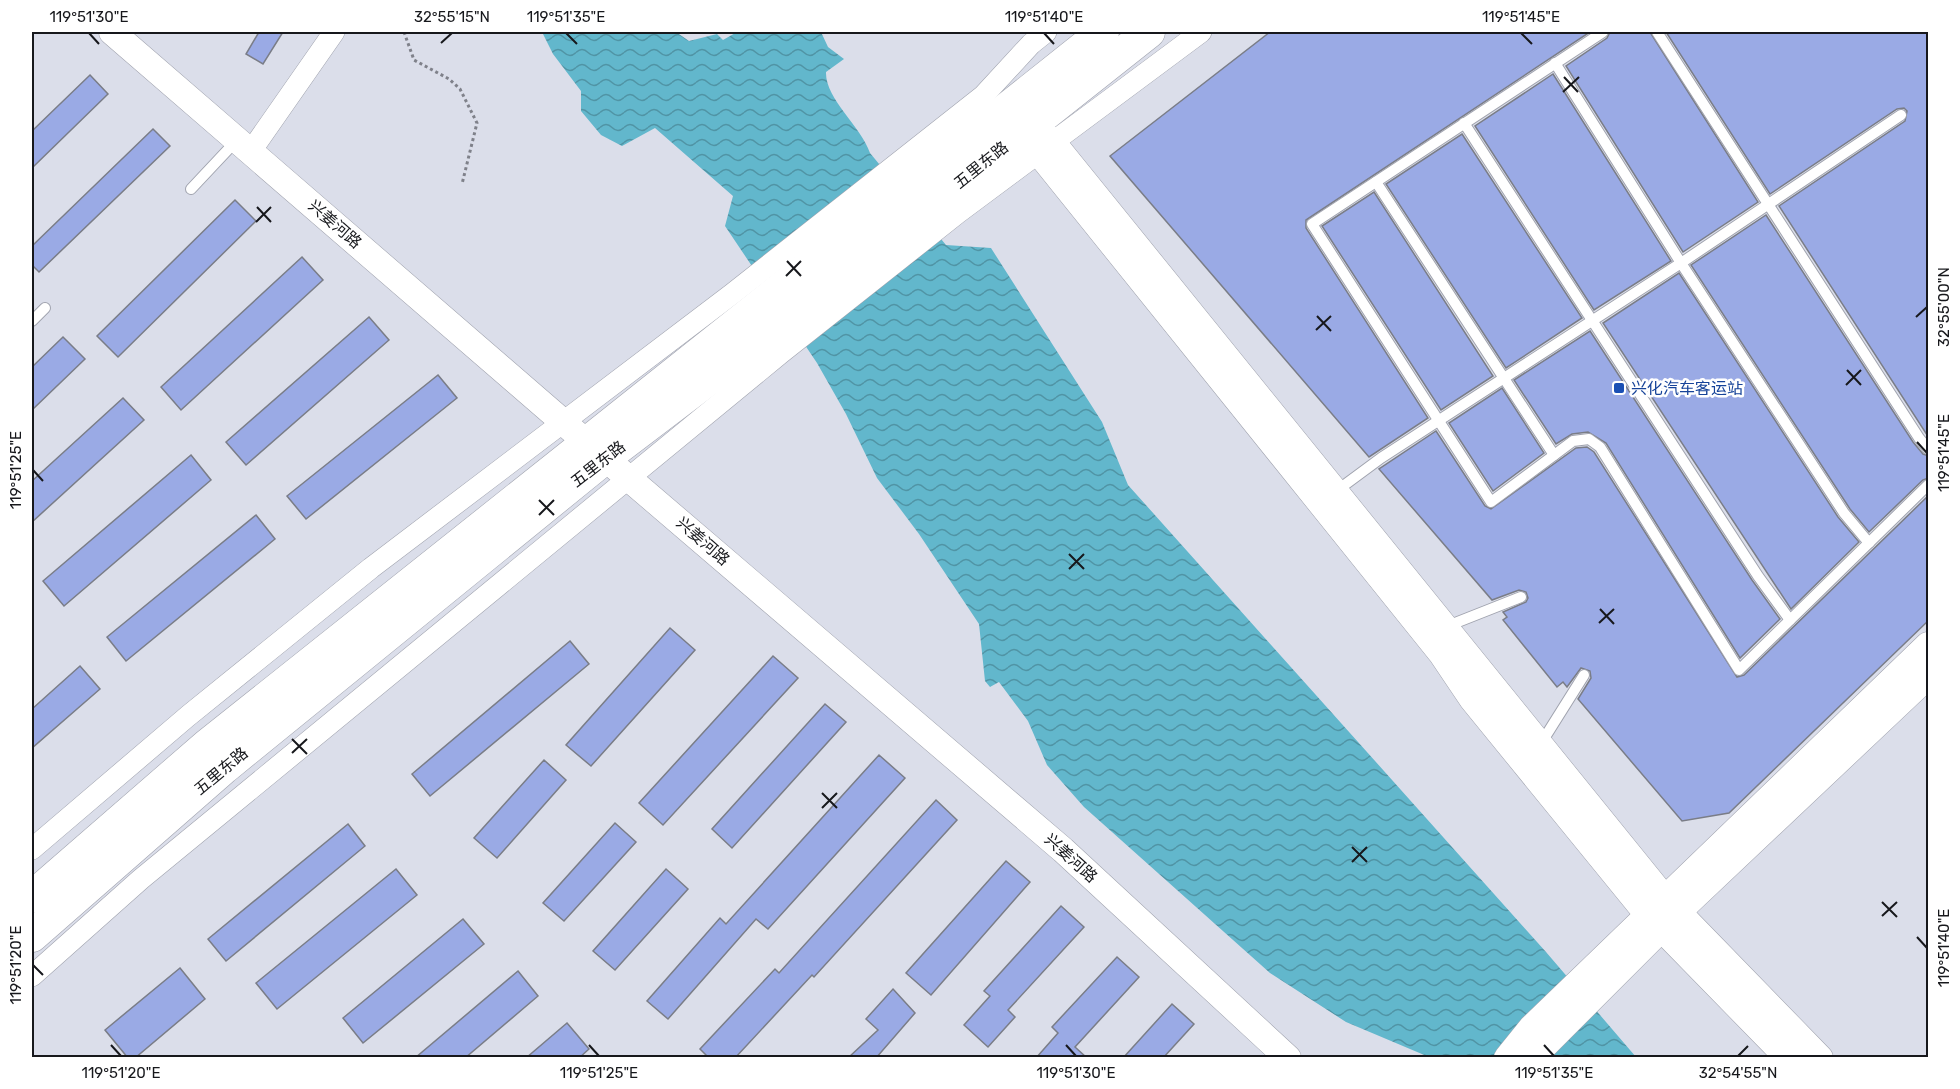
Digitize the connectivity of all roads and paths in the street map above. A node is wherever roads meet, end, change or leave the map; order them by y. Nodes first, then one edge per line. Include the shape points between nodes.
1 (112, 32) edge
2 (334, 32) edge
3 (405, 32) edge
4 (1046, 32) edge
5 (1103, 32) edge
6 (1149, 32) edge
7 (1201, 32) edge
8 (1603, 32) edge
9 (1657, 32) edge
10 (1555, 63) junction
11 (1901, 115) dead end
12 (1464, 123) junction
13 (1037, 138) junction
14 (244, 146) junction
15 (1376, 182) junction
16 (462, 184) dead end
17 (935, 184) junction
18 (191, 189) dead end
19 (1768, 204) junction
20 (1681, 263) junction
21 (45, 308) dead end
22 (32, 321) edge
23 (1592, 321) junction
24 (758, 323) junction
25 (1504, 378) junction
26 (1438, 421) junction
27 (584, 440) junction
28 (1929, 448) edge
29 (1554, 455) junction
30 (628, 478) junction
31 (1929, 485) edge
32 (1328, 497) junction
33 (1869, 543) junction
34 (1521, 597) dead end
35 (1790, 620) junction
36 (1445, 627) junction
37 (1929, 645) edge
38 (1584, 675) dead end
39 (1929, 676) edge
40 (1540, 746) junction
41 (32, 849) edge
42 (32, 897) edge
43 (1663, 913) junction
44 (32, 936) edge
45 (32, 976) edge
46 (1585, 989) junction
47 (1288, 1058) edge
48 (1506, 1058) edge
49 (1532, 1058) edge
50 (1788, 1058) edge
51 (1820, 1058) edge

1 - 14 street, 兴姜河路
2 - 14 street
3 - 16 path via 414,60 460,89 477,123
4 - 17 street via 983,96
5 - 17 main road, 五里东路
6 - 13 main road, 五里东路
7 - 13 street
8 - 10 lane
9 - 19 lane
10 - 12 lane
10 - 20 lane
11 - 19 lane
12 - 15 lane
12 - 23 lane
13 - 17 main road, 五里东路
13 - 32 street
14 - 18 lane
14 - 27 street, 兴姜河路
15 - 25 lane
15 - 26 lane via 1312,224
17 - 24 main road, 五里东路
17 - 24 street
19 - 20 lane
19 - 28 lane
20 - 23 lane
20 - 33 lane via 1844,513
21 - 22 lane
23 - 25 lane
23 - 35 lane
24 - 27 main road, 五里东路
24 - 27 street
24 - 30 street
25 - 26 lane
25 - 29 lane
26 - 29 lane via 1491,502
26 - 32 lane
27 - 30 street, 兴姜河路
27 - 41 street via 343,590
27 - 42 main road, 五里东路 via 206,746
27 - 44 main road, 五里东路 via 224,768
29 - 35 lane via 1573,441 1588,439 1600,447 1739,670
30 - 45 street via 141,879
30 - 47 street, 兴姜河路 via 1064,850
31 - 33 lane
32 - 36 street
32 - 43 street via 1472,699
33 - 35 lane
34 - 36 lane
36 - 40 street
37 - 43 street
38 - 40 lane
39 - 43 street
40 - 43 street
43 - 46 street
43 - 50 street
43 - 51 street
46 - 48 street via 1532,1027
46 - 49 street

